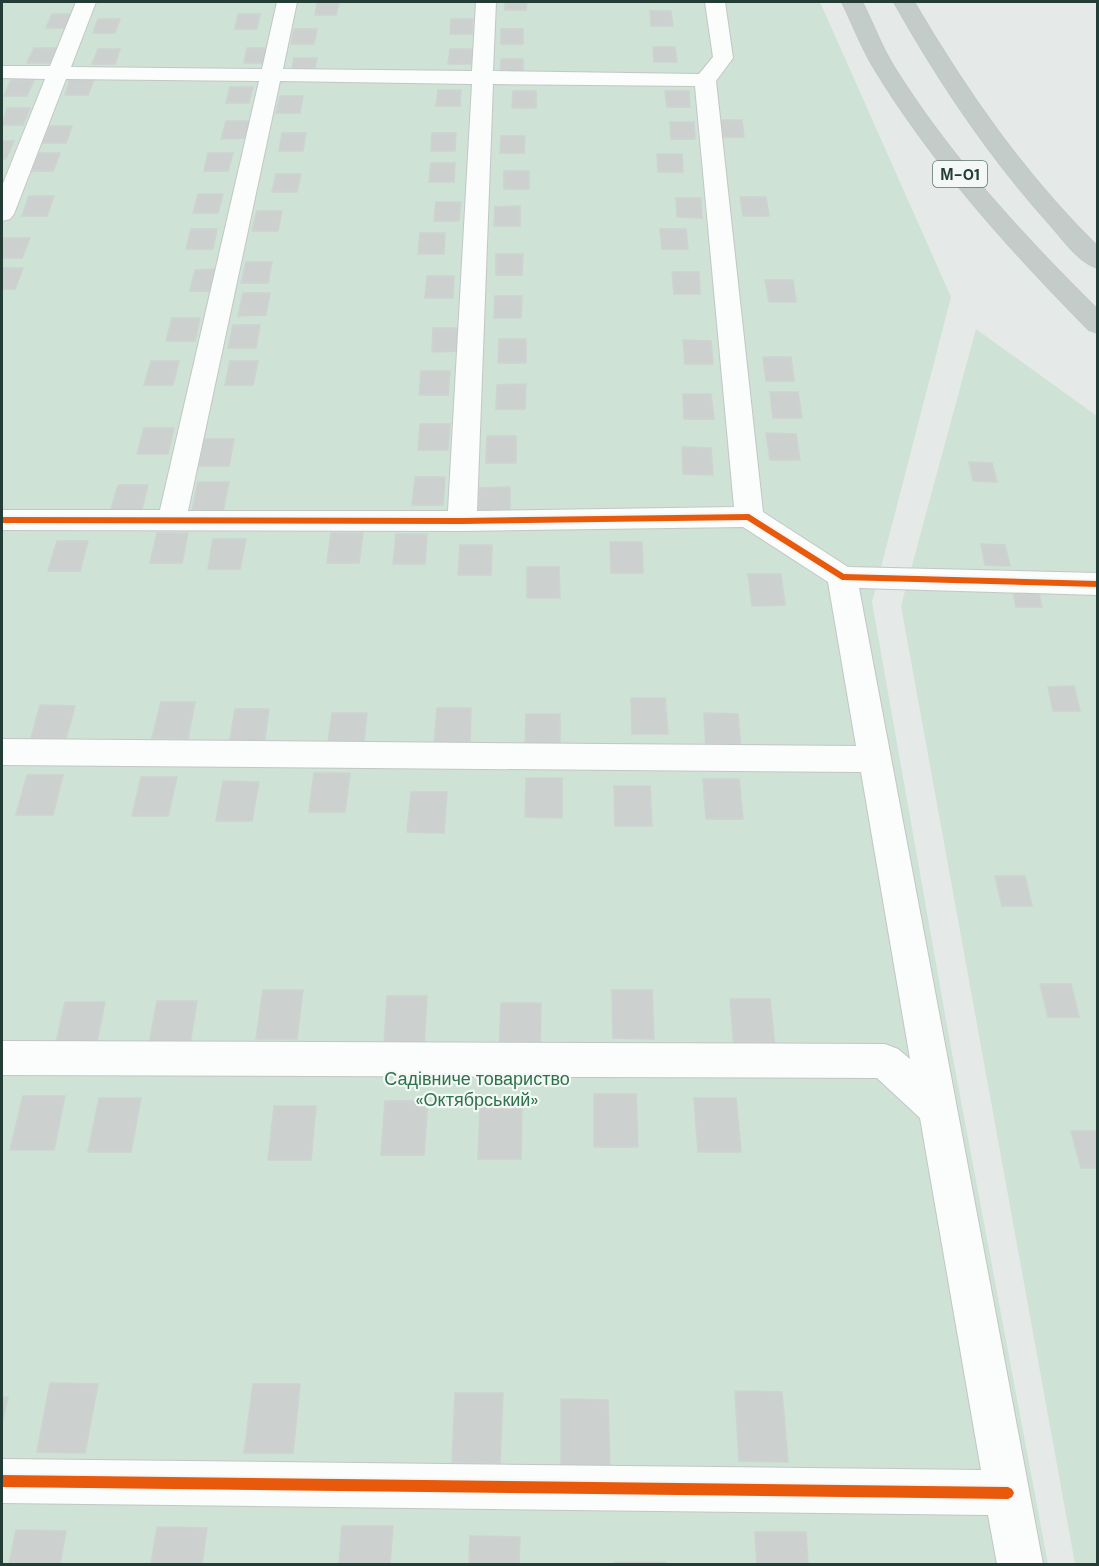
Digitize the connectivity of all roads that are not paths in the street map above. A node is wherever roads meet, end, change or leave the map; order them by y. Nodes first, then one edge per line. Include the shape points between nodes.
1 (86, 2) edge
2 (287, 2) edge
3 (486, 2) edge
4 (715, 2) edge
5 (852, 2) edge
6 (904, 2) edge
7 (2, 72) edge
8 (58, 72) junction
9 (271, 75) junction
10 (482, 77) junction
11 (705, 80) junction
12 (2, 214) edge
13 (1098, 261) edge
14 (1098, 325) edge
15 (749, 517) junction
16 (2, 520) edge
17 (172, 520) junction
18 (462, 521) junction
19 (842, 577) junction
20 (1098, 584) edge
21 (2, 752) edge
22 (876, 759) junction
23 (2, 1058) edge
24 (939, 1110) junction
25 (2, 1481) edge
26 (1008, 1493) junction
27 (1020, 1564) edge

1 - 8 street
2 - 9 street
3 - 10 street
4 - 11 street via 723,58
5 - 14 highway, М-01 via 883,66 948,159 1034,261
6 - 13 highway, М-01 via 936,60 996,147
7 - 8 street
8 - 9 street
8 - 12 street
9 - 10 street
9 - 17 street
10 - 11 street
10 - 18 street
11 - 15 street
15 - 18 street
15 - 19 street
16 - 17 street
17 - 18 street
19 - 20 street
19 - 22 street
21 - 22 street
22 - 24 street
23 - 24 street via 885,1061
24 - 26 street
25 - 26 street
26 - 27 street

